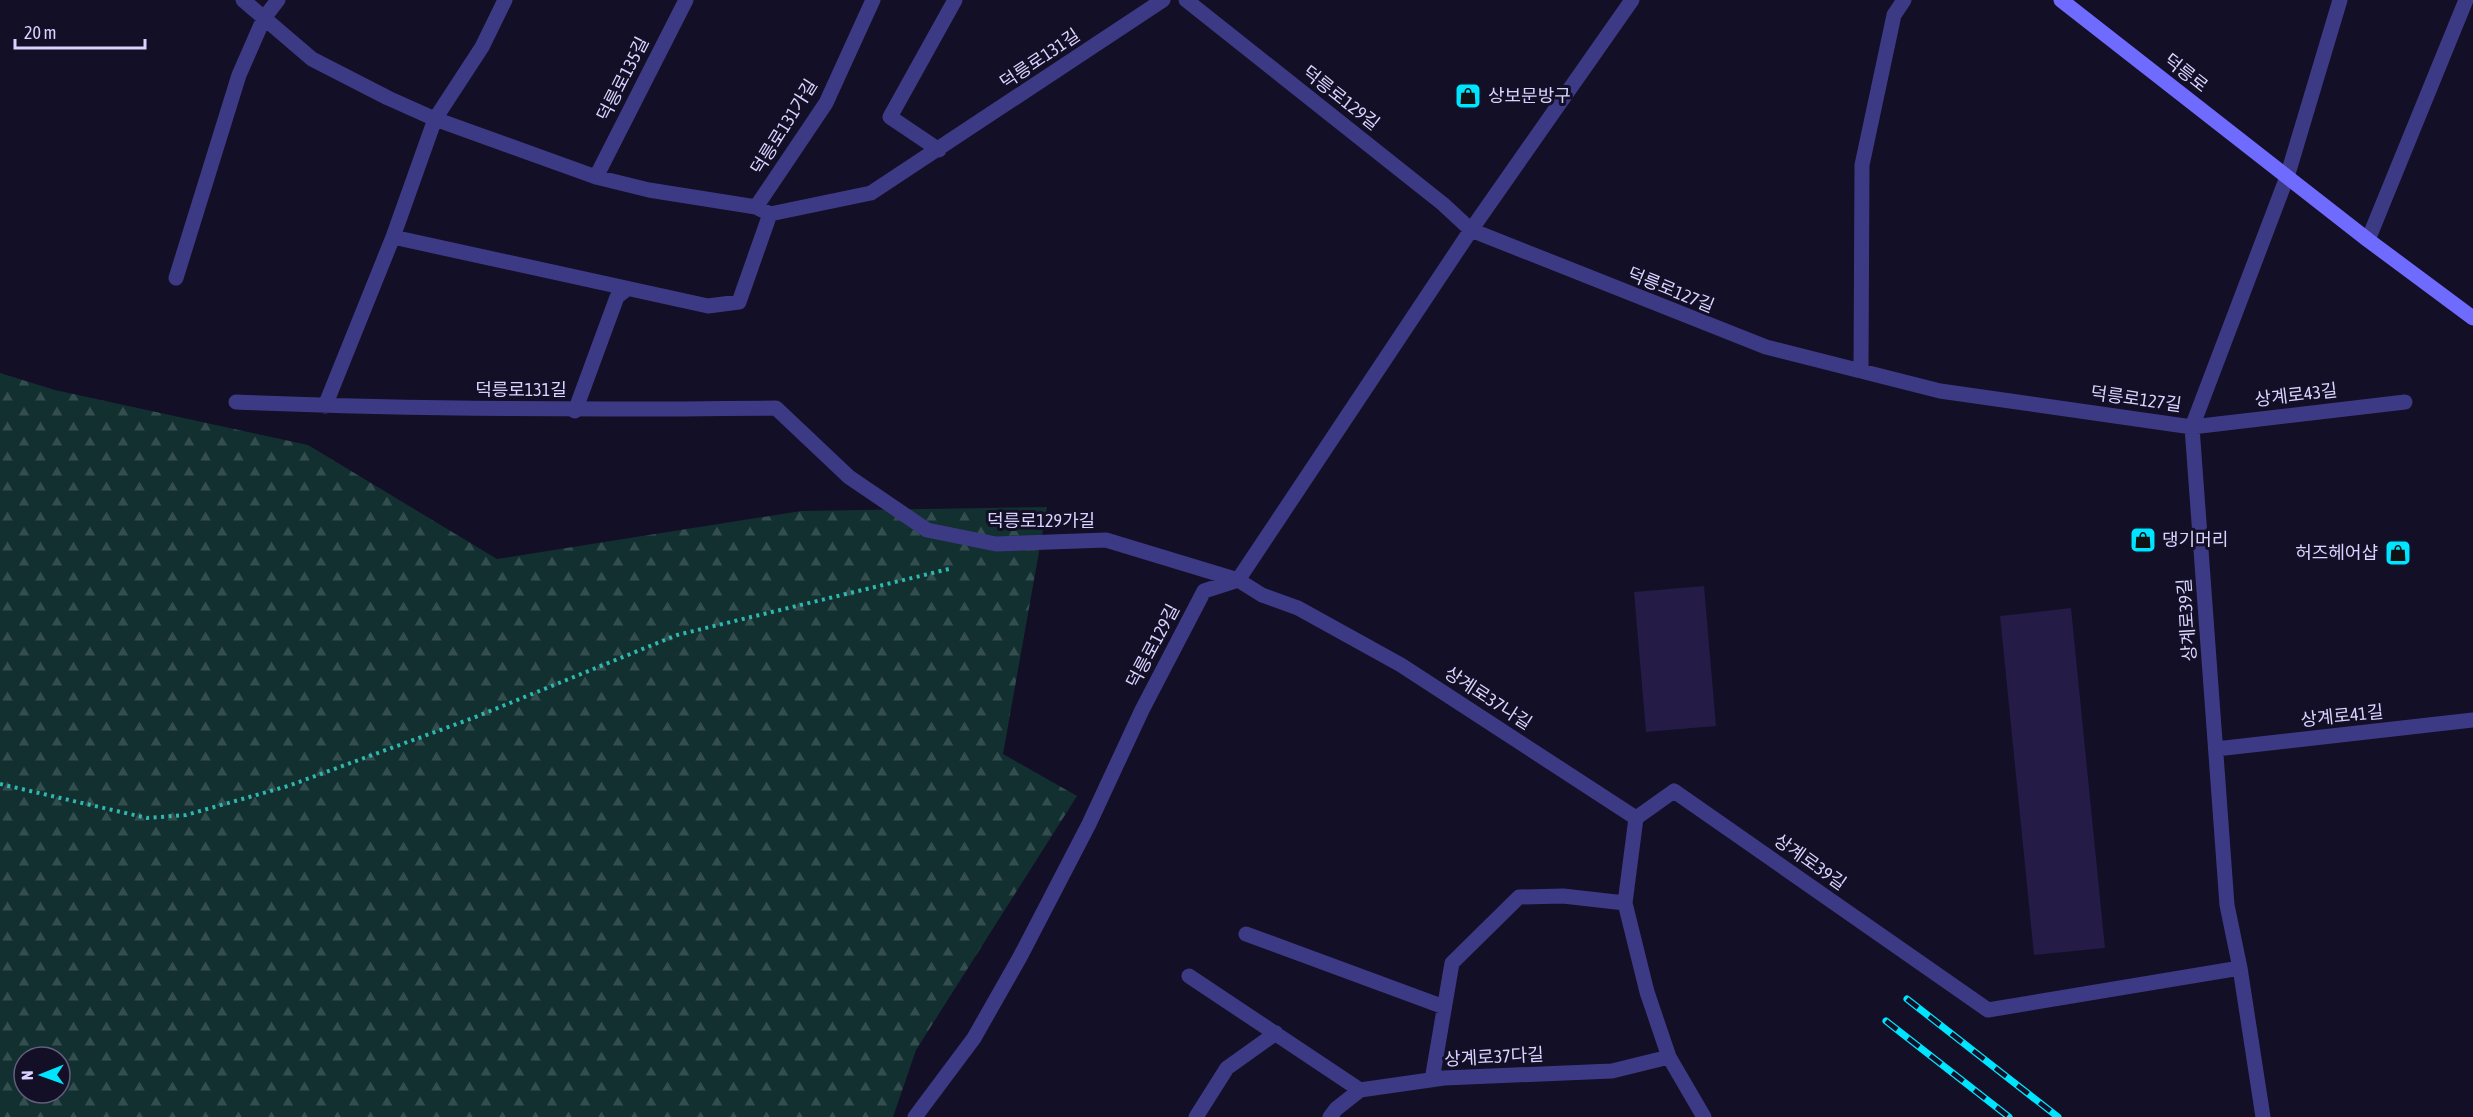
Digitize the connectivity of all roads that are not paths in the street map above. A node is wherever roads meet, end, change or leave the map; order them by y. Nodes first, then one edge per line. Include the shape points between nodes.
1 (243, 0) edge
2 (278, 0) edge
3 (505, 0) edge
4 (686, 0) edge
5 (873, 0) edge
6 (955, 0) edge
7 (1162, 0) edge
8 (1186, 0) edge
9 (1632, 0) edge
10 (1904, 0) edge
11 (2061, 0) edge
12 (2340, 0) edge
13 (2466, 0) edge
14 (264, 18) junction
15 (435, 119) junction
16 (939, 150) junction
17 (596, 177) junction
18 (2287, 177) junction
19 (763, 211) junction
20 (1471, 230) junction
21 (393, 237) junction
22 (2368, 240) junction
23 (176, 278) dead end
24 (627, 289) junction
25 (2473, 318) edge
26 (1862, 371) junction
27 (236, 402) dead end
28 (2405, 402) dead end
29 (325, 406) junction
30 (575, 411) junction
31 (2192, 427) junction
32 (1238, 580) junction
33 (2473, 720) edge
34 (2216, 749) junction
35 (1636, 818) junction
36 (1625, 903) junction
37 (1246, 934) dead end
38 (2240, 969) junction
39 (1189, 976) dead end
40 (1444, 1007) junction
41 (1276, 1033) junction
42 (1669, 1057) junction
43 (1432, 1080) junction
44 (1360, 1090) junction
45 (915, 1117) edge
46 (1196, 1117) edge
47 (1330, 1117) edge
48 (1704, 1117) edge
49 (2264, 1117) edge

1 - 14 street, 덕릉로131길
2 - 14 street
3 - 15 street via 482,47
4 - 17 street, 덕릉로135길
5 - 19 street, 덕릉로131가길 via 826,103
6 - 16 street via 890,117
7 - 16 street, 덕릉로131길
8 - 20 street, 덕릉로129길
9 - 20 street
10 - 26 street via 1894,15 1862,165
11 - 18 main road, 덕릉로
12 - 18 street
13 - 22 street
14 - 15 street, 덕릉로131길 via 312,59
14 - 23 street via 239,75
15 - 17 street, 덕릉로131길
15 - 21 street
16 - 19 street, 덕릉로131길 via 871,193
17 - 19 street, 덕릉로131길
18 - 22 main road, 덕릉로
18 - 31 street, 상계로39길
19 - 24 street via 739,302 708,306
20 - 26 street, 덕릉로127길 via 1727,333
20 - 32 street
21 - 24 street
21 - 29 street
22 - 25 main road, 덕릉로
24 - 30 street, 덕릉로131길 via 617,297
26 - 31 street, 덕릉로127길 via 1940,391
27 - 29 street, 덕릉로131길
28 - 31 street, 상계로43길
29 - 30 street, 덕릉로131길
30 - 32 street, 덕릉로129가길 via 776,408 849,477 927,530 996,544 1106,540
31 - 34 street, 상계로39길
32 - 35 street, 상계로37나길 via 1401,665
32 - 45 street, 덕릉로129길 via 1204,591 1020,957 974,1038
33 - 34 street, 상계로41길
34 - 38 street, 상계로39길 via 2227,905
35 - 36 street
35 - 38 street, 상계로39길 via 1674,791 1988,1010
36 - 40 street via 1563,896 1519,897 1452,963
36 - 42 street via 1647,992
37 - 40 street
38 - 49 street, 상계로39길
39 - 41 street
40 - 43 street
41 - 44 street
41 - 46 street via 1227,1068
42 - 43 street, 상계로37다길 via 1612,1071
42 - 48 street
43 - 44 street, 상계로37다길
44 - 47 street

